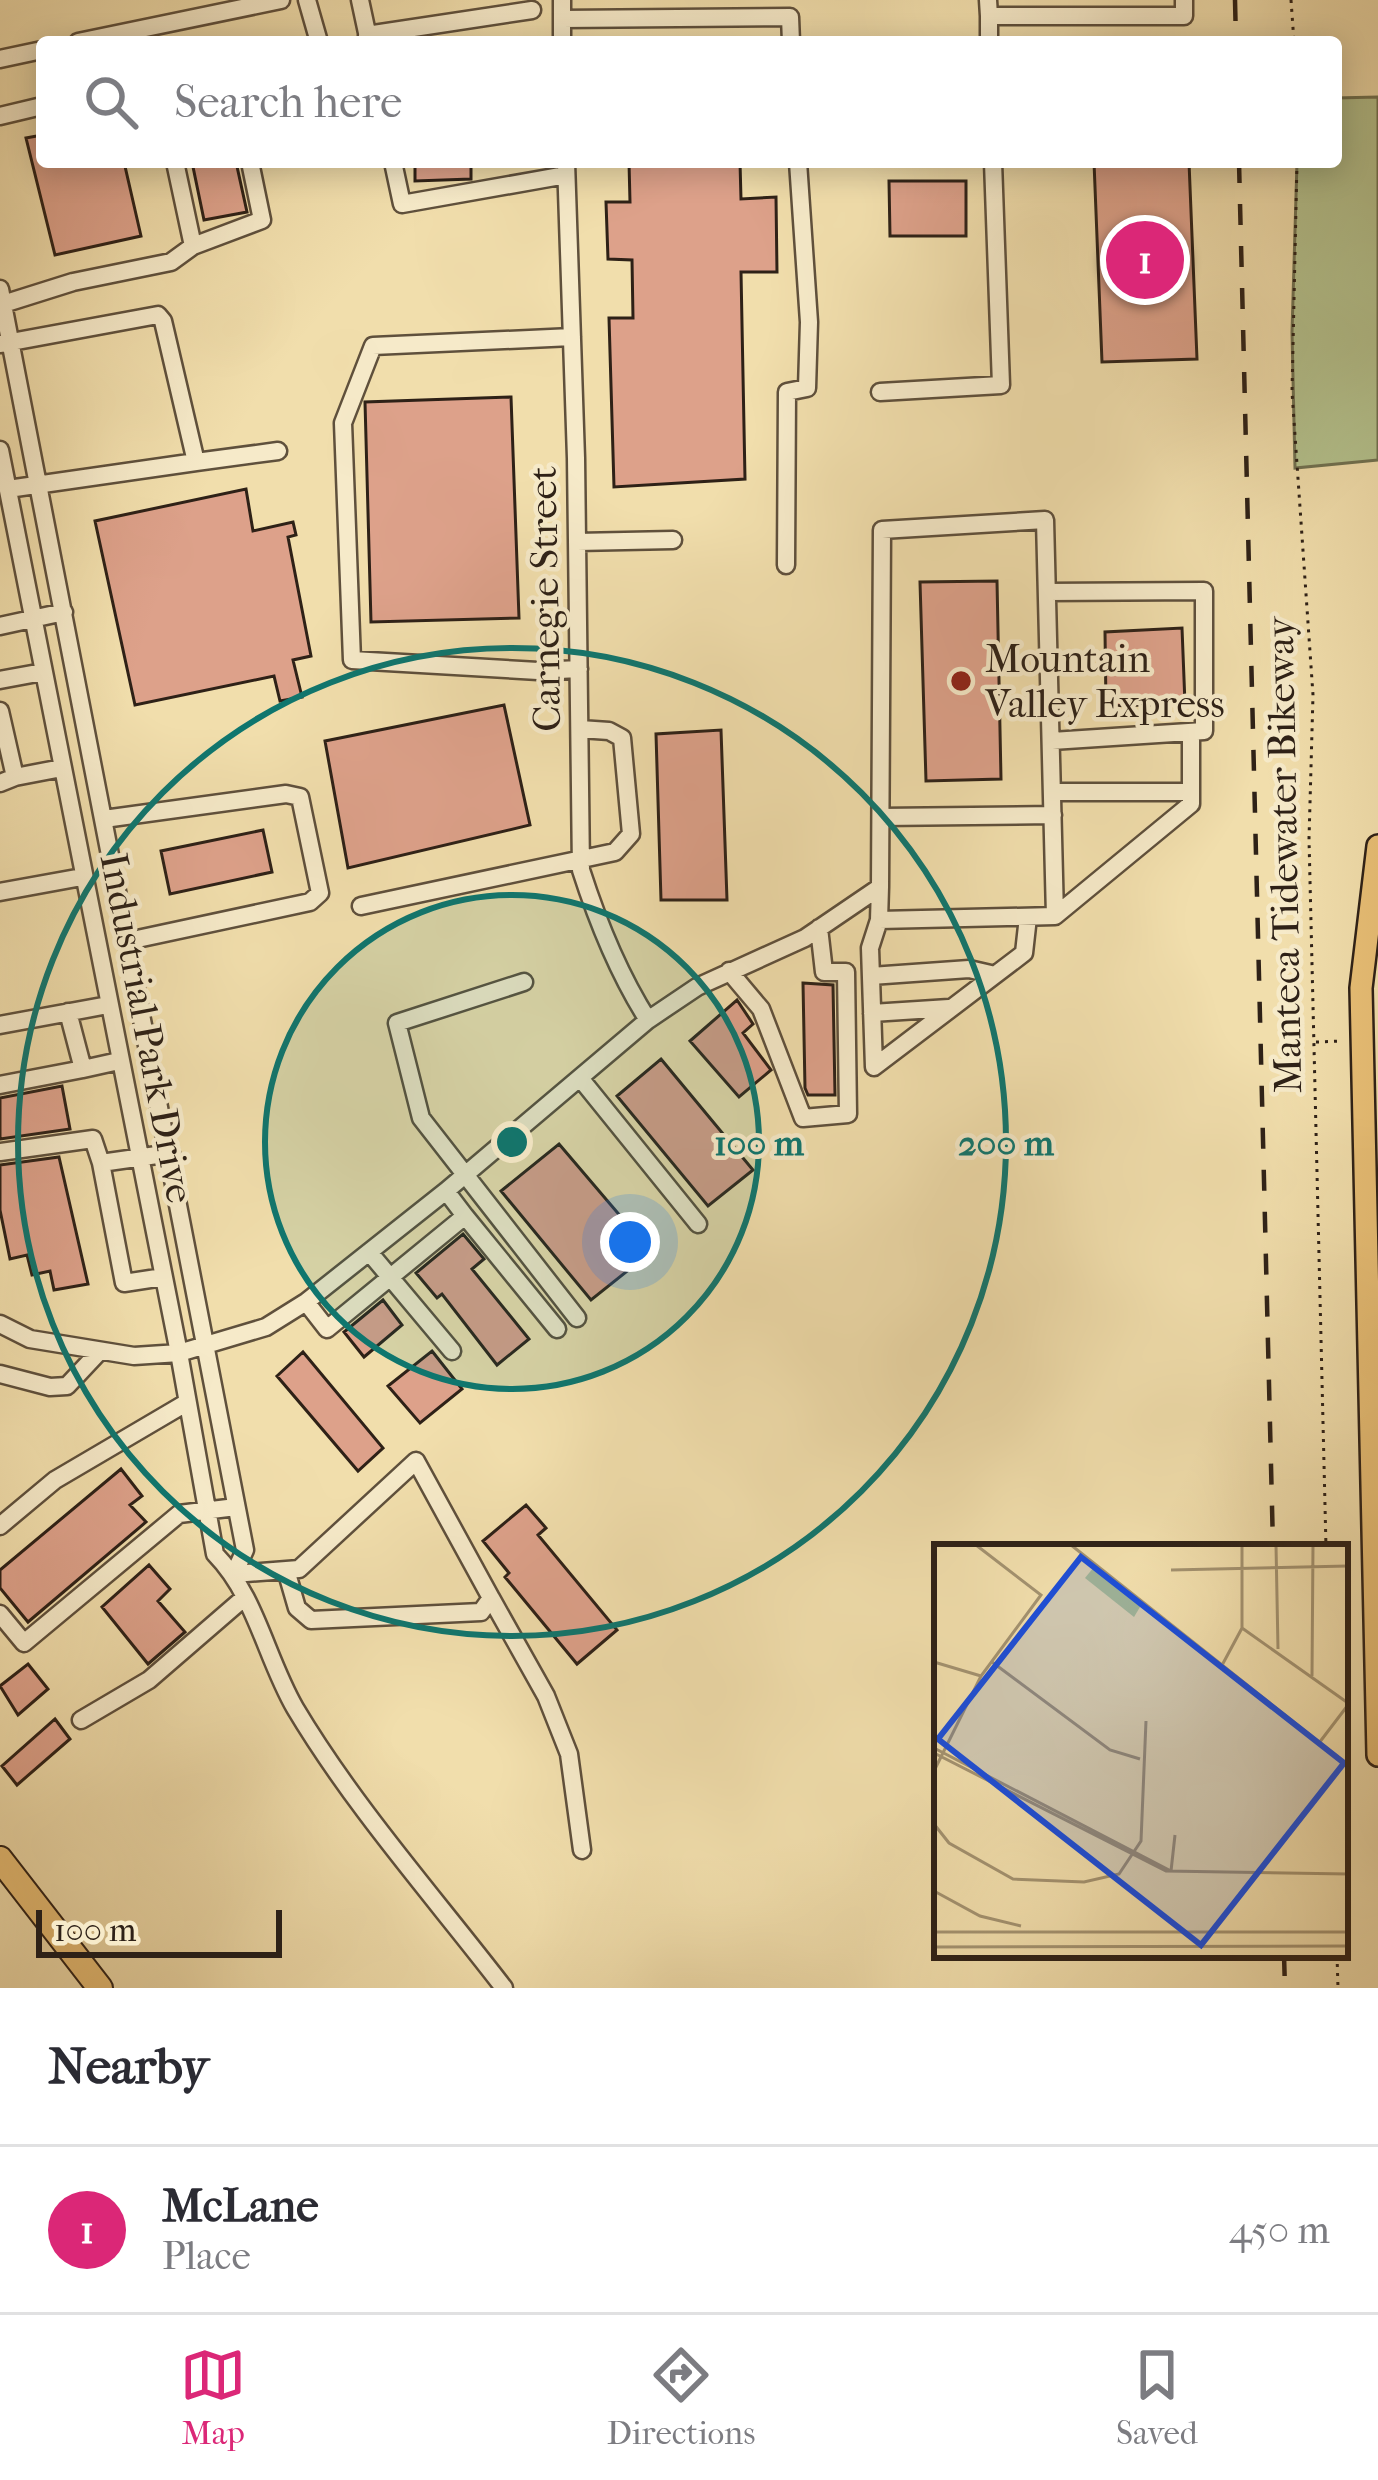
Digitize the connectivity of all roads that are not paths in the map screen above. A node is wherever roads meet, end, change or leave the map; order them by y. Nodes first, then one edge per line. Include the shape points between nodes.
1 (281, 0) edge
2 (308, 0) edge
3 (360, 0) edge
4 (1184, 0) edge
5 (988, 8) edge
6 (532, 10) dead end
7 (562, 10) edge
8 (117, 36) edge
9 (317, 36) edge
10 (367, 36) edge
11 (385, 36) edge
12 (791, 36) edge
13 (36, 51) edge
14 (0, 59) edge
15 (36, 107) edge
16 (0, 116) edge
17 (176, 168) edge
18 (251, 168) edge
19 (394, 168) edge
20 (798, 168) edge
21 (993, 168) edge
22 (566, 169) edge
23 (193, 246) junction
24 (1, 299) edge
25 (572, 337) junction
26 (6, 352) edge
27 (880, 392) dead end
28 (0, 450) edge
29 (278, 451) dead end
30 (196, 462) junction
31 (39, 485) junction
32 (8, 489) junction
33 (673, 540) dead end
34 (577, 542) junction
35 (786, 565) dead end
36 (1048, 592) junction
37 (64, 612) junction
38 (33, 618) junction
39 (0, 626) edge
40 (579, 669) junction
41 (43, 672) junction
42 (0, 680) edge
43 (0, 711) edge
44 (580, 729) junction
45 (1190, 734) junction
46 (1052, 741) junction
47 (62, 768) junction
48 (7, 780) edge
49 (1053, 792) junction
50 (1191, 792) junction
51 (1053, 814) junction
52 (881, 817) junction
53 (104, 819) junction
54 (1378, 846) edge
55 (580, 862) junction
56 (82, 877) junction
57 (880, 887) junction
58 (0, 892) edge
59 (361, 905) dead end
60 (1054, 916) junction
61 (1028, 917) junction
62 (879, 920) junction
63 (819, 928) junction
64 (128, 941) junction
65 (729, 971) junction
66 (995, 975) junction
67 (871, 976) junction
68 (524, 982) dead end
69 (108, 1006) junction
70 (952, 1008) junction
71 (68, 1012) junction
72 (872, 1012) junction
73 (648, 1020) junction
74 (0, 1024) edge
75 (119, 1061) junction
76 (1370, 1065) edge
77 (82, 1069) junction
78 (580, 1078) junction
79 (0, 1085) edge
80 (0, 1152) edge
81 (171, 1154) junction
82 (139, 1156) junction
83 (101, 1163) junction
84 (465, 1175) junction
85 (1371, 1182) edge
86 (446, 1191) junction
87 (465, 1216) junction
88 (698, 1223) dead end
89 (1372, 1226) edge
90 (369, 1252) junction
91 (163, 1277) junction
92 (390, 1277) junction
93 (306, 1302) junction
94 (577, 1318) dead end
95 (0, 1324) edge
96 (557, 1329) dead end
97 (208, 1347) junction
98 (452, 1351) dead end
99 (98, 1353) junction
100 (179, 1353) junction
101 (1373, 1360) edge
102 (0, 1374) edge
103 (186, 1403) junction
104 (236, 1507) junction
105 (208, 1511) junction
106 (0, 1526) edge
107 (286, 1570) junction
108 (234, 1574) junction
109 (244, 1597) junction
110 (491, 1598) junction
111 (0, 1614) edge
112 (80, 1720) dead end
113 (1378, 1729) edge
114 (1378, 1755) edge
115 (582, 1850) dead end
116 (0, 1859) edge
117 (100, 1988) edge
118 (504, 1988) edge

1 - 8 street
2 - 9 street
3 - 10 street
4 - 5 street via 1184,16
6 - 11 street
7 - 12 street via 790,17
13 - 14 street
15 - 16 street
17 - 23 street
18 - 23 street via 262,220
19 - 22 street via 402,204
20 - 35 street via 807,388 788,392
21 - 27 street via 1000,385
22 - 25 street, Carnegie Street
23 - 24 street via 171,262
24 - 26 street, Industrial Park Drive
25 - 34 street, Carnegie Street
25 - 40 street via 373,346 343,423 352,660
26 - 30 street via 158,315
26 - 31 street, Industrial Park Drive
28 - 32 street, Industrial Park Drive
29 - 30 street
30 - 31 street
31 - 32 street
31 - 37 street, Industrial Park Drive
32 - 38 street, Industrial Park Drive
33 - 34 street
34 - 40 street, Carnegie Street
36 - 45 street via 1204,591 1204,730
36 - 46 street
36 - 52 street via 1045,520 882,530
37 - 38 street
37 - 53 street, Industrial Park Drive
38 - 39 street
38 - 41 street, Industrial Park Drive
40 - 44 street, Carnegie Street
41 - 42 street
41 - 47 street, Industrial Park Drive
43 - 48 street
44 - 55 street, Carnegie Street
44 - 55 street via 622,738 631,834 615,852
45 - 46 street
45 - 50 street
46 - 49 street
47 - 48 street
47 - 56 street, Industrial Park Drive
49 - 50 street
49 - 51 street
50 - 60 street via 1191,804
51 - 52 street
51 - 60 street
52 - 57 street
53 - 64 street, Industrial Park Drive
53 - 64 street via 299,797 320,893 310,902
54 - 76 main road via 1361,988 1361,1040
55 - 59 street
55 - 73 street, Carnegie Street via 598,922
56 - 58 street
56 - 69 street, Industrial Park Drive
57 - 62 street
57 - 63 street
60 - 61 street
61 - 62 street
61 - 66 street via 1024,953
62 - 67 street
63 - 65 street
63 - 65 street via 824,972 846,972 848,1114 802,1118 761,1010
64 - 81 street, Industrial Park Drive
65 - 73 street
66 - 67 street via 969,969
66 - 70 street
67 - 72 street
68 - 84 street via 397,1023 421,1118
69 - 71 street
69 - 75 street, Industrial Park Drive
70 - 72 street
70 - 72 street via 874,1066
71 - 74 street
71 - 77 street
73 - 78 street
75 - 77 street
75 - 82 street, Industrial Park Drive
76 - 85 main road
77 - 79 street
78 - 84 street
78 - 88 street
80 - 83 street via 93,1139
81 - 82 street
81 - 97 street, Industrial Park Drive
82 - 83 street
82 - 91 street, Industrial Park Drive
83 - 91 street via 124,1283
84 - 86 street
84 - 94 street
85 - 89 main road
86 - 87 street
86 - 90 street
87 - 92 street
87 - 96 street
89 - 101 main road
90 - 92 street
90 - 93 street
91 - 100 street, Industrial Park Drive
92 - 93 street via 327,1329
92 - 98 street
93 - 97 street via 266,1327
95 - 99 street
97 - 100 street
97 - 104 street, Industrial Park Drive
99 - 100 street
99 - 102 street via 67,1387
100 - 103 street, Industrial Park Drive
101 - 113 main road
103 - 105 street, Industrial Park Drive
103 - 106 street via 55,1480
104 - 105 street
104 - 108 street, Industrial Park Drive via 245,1550
105 - 108 street, Industrial Park Drive via 215,1554
105 - 111 street via 179,1514 24,1643
107 - 108 street
107 - 110 street via 297,1608 311,1620 481,1612
107 - 110 street via 299,1569 416,1461
108 - 109 street, Industrial Park Drive
109 - 112 street via 149,1680
109 - 118 street, Industrial Park Drive via 294,1706
110 - 115 street via 569,1754
113 - 114 main road
116 - 117 highway

